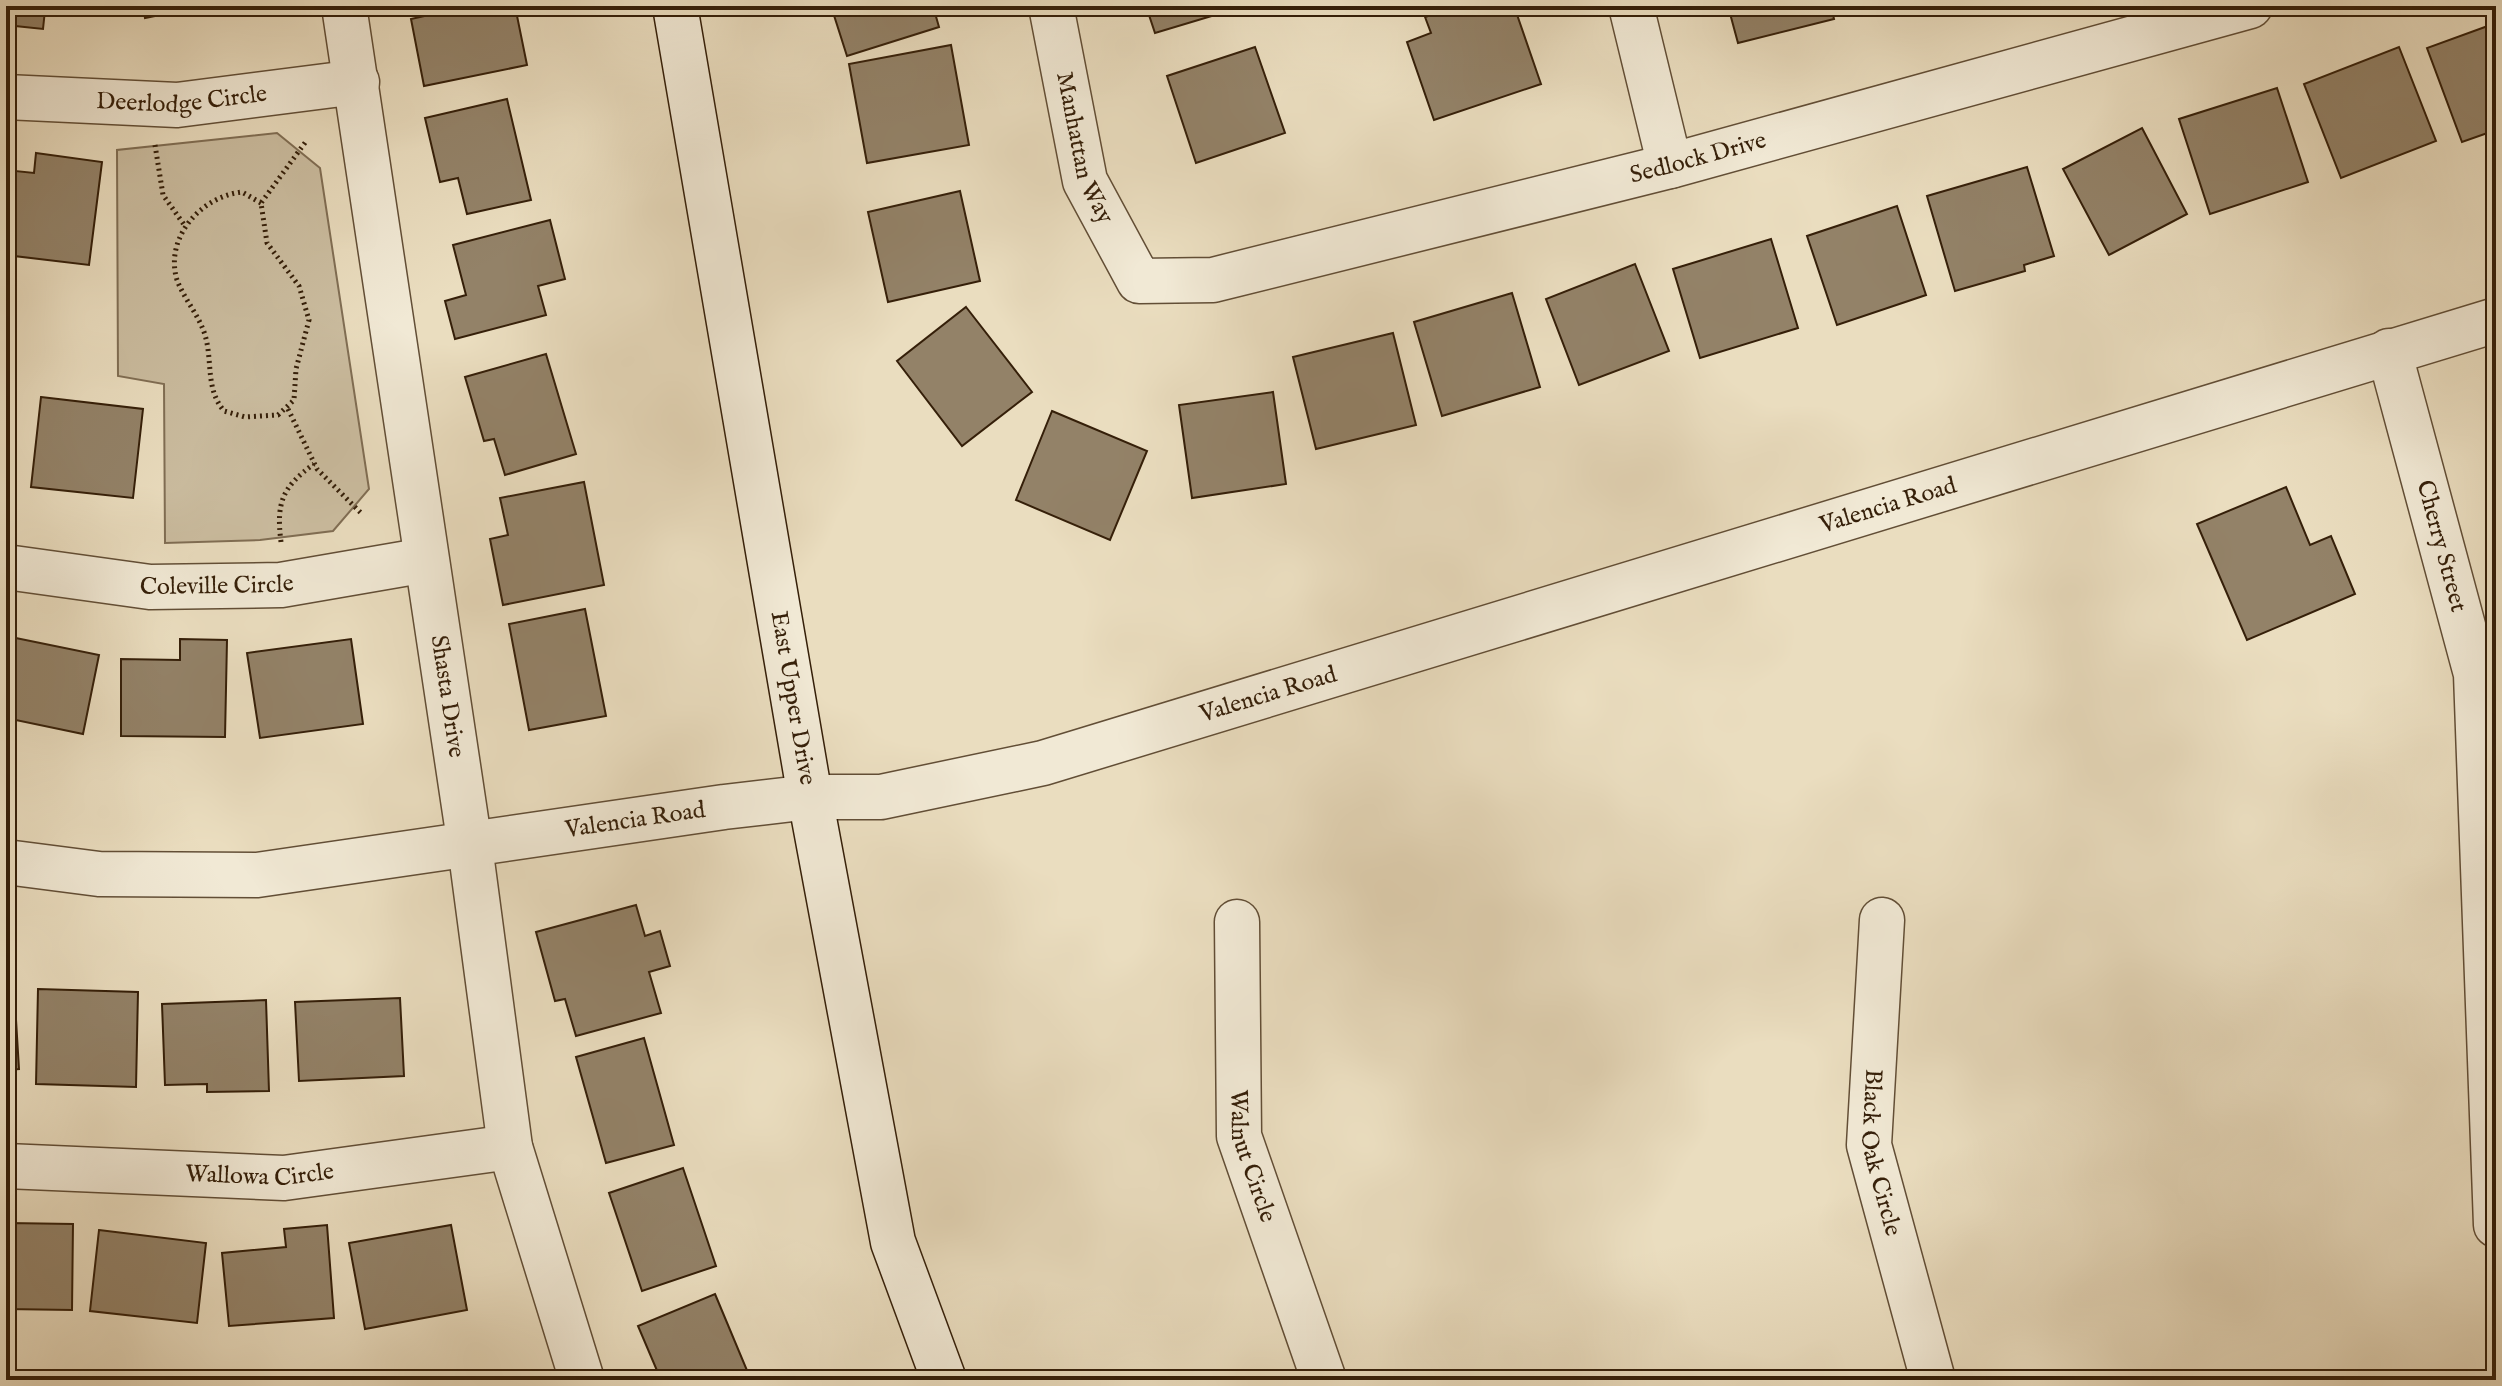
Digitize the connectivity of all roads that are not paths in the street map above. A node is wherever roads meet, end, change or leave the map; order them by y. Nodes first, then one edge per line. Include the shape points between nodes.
1 (344, 6) edge
2 (675, 6) edge
3 (1051, 6) edge
4 (1631, 6) edge
5 (2249, 6) edge
6 (357, 82) junction
7 (6, 97) edge
8 (1670, 166) junction
9 (1139, 281) joint
10 (2496, 320) edge
11 (2389, 351) junction
12 (426, 560) junction
13 (6, 567) edge
14 (2486, 672) edge
15 (810, 797) junction
16 (470, 846) junction
17 (6, 862) edge
18 (1882, 920) dead end
19 (1237, 922) dead end
20 (510, 1147) junction
21 (6, 1166) edge
22 (2496, 1225) edge
23 (582, 1380) edge
24 (944, 1380) edge
25 (1324, 1380) edge
26 (1933, 1380) edge

1 - 6 street, Shasta Drive
2 - 15 street, East Upper Drive
3 - 9 street, Manhattan Way via 1085,181
4 - 8 street
5 - 8 street, Sedlock Drive
6 - 7 street, Deerlodge Circle via 177,105
6 - 12 street, Shasta Drive
8 - 9 street, Sedlock Drive via 1213,280
10 - 11 street, Valencia Road
11 - 14 street, Cherry Street
11 - 15 street, Valencia Road via 1043,763 881,797
12 - 13 street, Coleville Circle via 281,585 150,587
12 - 16 street, Shasta Drive
14 - 22 street, Cherry Street
15 - 16 street, Valencia Road
15 - 24 street, East Upper Drive via 893,1242
16 - 17 street, Valencia Road via 257,875 99,874
16 - 20 street, Shasta Drive
18 - 26 street, Black Oak Circle via 1869,1145
19 - 25 street, Walnut Circle via 1239,1136
20 - 21 street, Wallowa Circle via 284,1178
20 - 23 street, Shasta Drive

